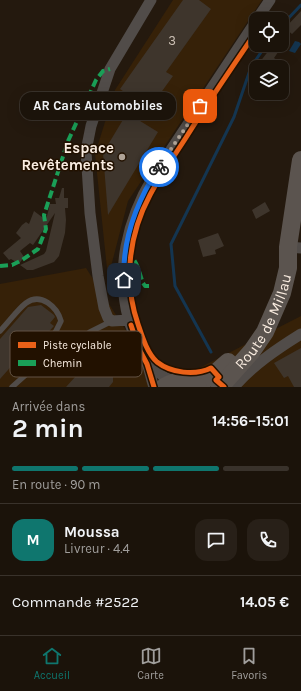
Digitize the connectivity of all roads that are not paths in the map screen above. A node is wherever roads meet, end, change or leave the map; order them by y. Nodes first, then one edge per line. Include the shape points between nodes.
1 (151, 0) edge
2 (270, 0) edge
3 (262, 12) edge
4 (249, 32) edge
5 (301, 160) edge
6 (295, 248) edge
7 (129, 320) junction
8 (112, 321) junction
9 (0, 331) edge
10 (56, 331) edge
11 (92, 331) edge
12 (133, 331) edge
13 (301, 334) edge
14 (142, 355) edge
15 (147, 364) junction
16 (23, 377) edge
17 (183, 385) edge
18 (12, 387) edge
19 (154, 387) edge
20 (220, 387) edge
21 (234, 387) edge

1 - 8 street via 110,69 91,126 86,151 98,276 104,308
2 - 3 street
4 - 7 street via 153,177 137,206 128,237 123,272
5 - 6 main road, Route de Millau
6 - 17 main road, Route de Millau via 280,265 268,302 256,326 226,364 211,377
6 - 20 main road, Route de Millau via 282,292 266,332
7 - 8 street
7 - 12 street
8 - 11 lane
9 - 10 lane via 26,303 36,300 49,302 59,314 61,321
13 - 21 street via 278,347 247,372
14 - 15 street
15 - 17 street via 164,377
15 - 19 street
16 - 18 lane

